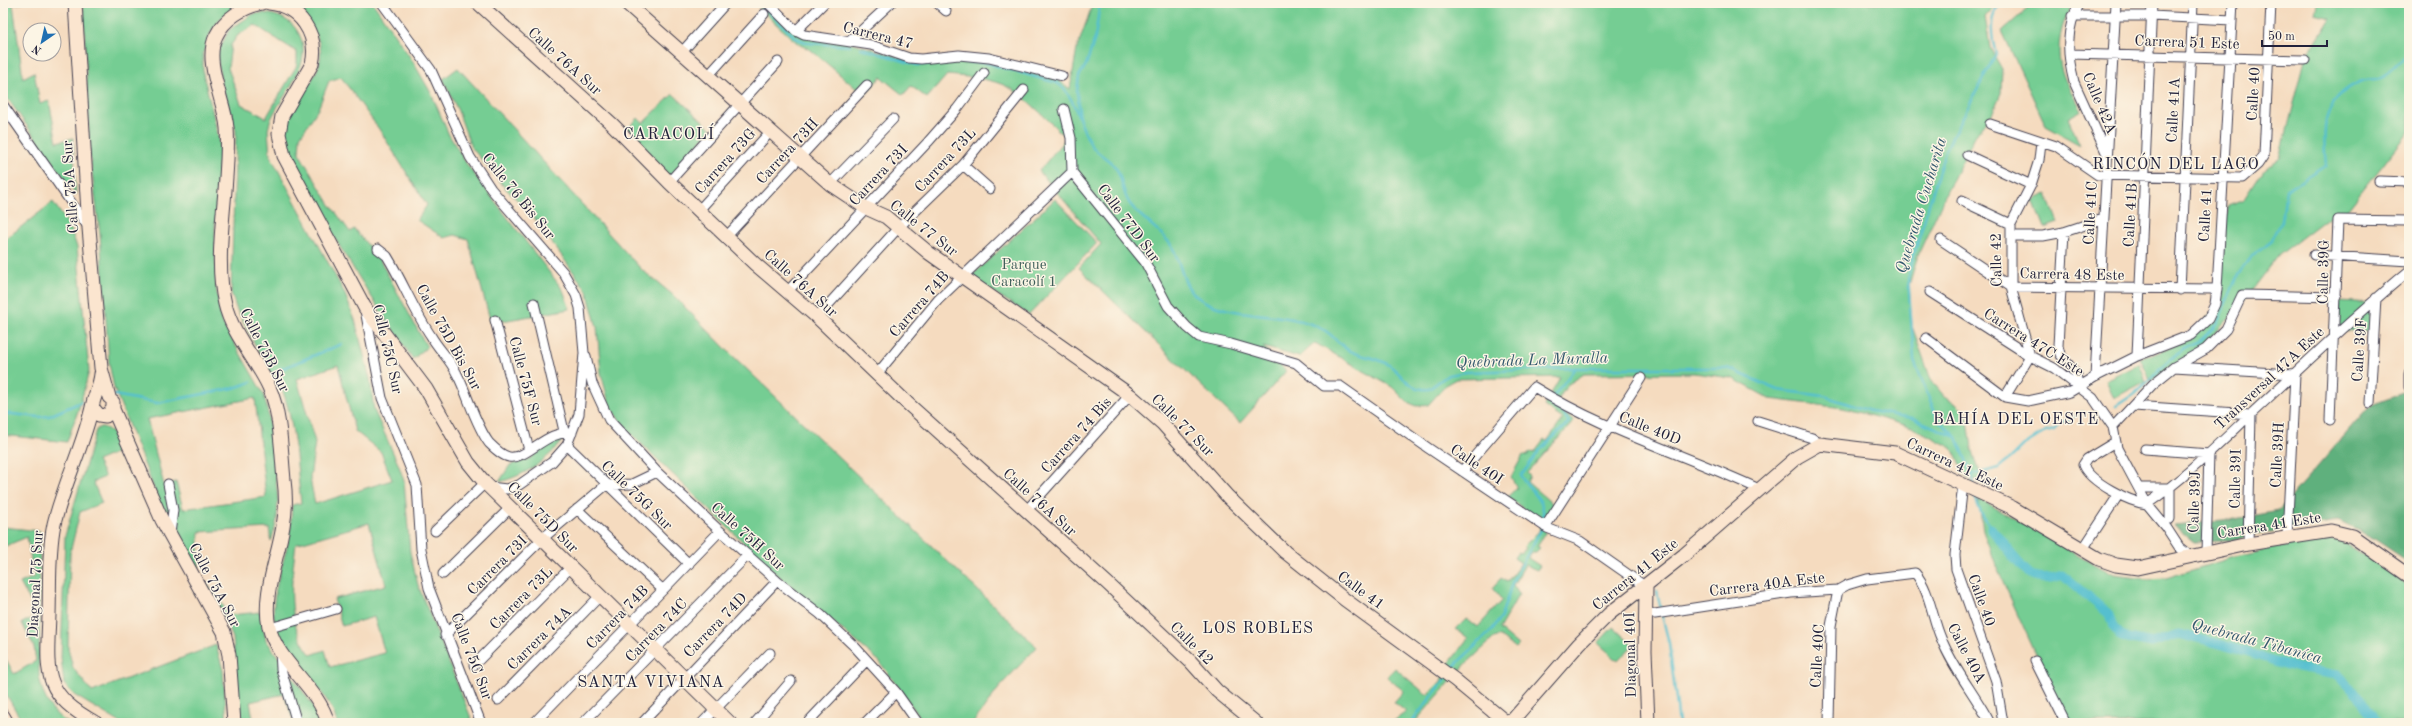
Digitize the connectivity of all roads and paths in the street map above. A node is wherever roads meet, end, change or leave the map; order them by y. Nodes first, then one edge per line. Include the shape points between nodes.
1 (75, 3) edge
2 (262, 3) edge
3 (269, 3) edge
4 (382, 3) edge
5 (478, 3) edge
6 (626, 3) edge
7 (726, 3) edge
8 (768, 3) edge
9 (824, 3) edge
10 (891, 3) edge
11 (937, 3) edge
12 (2080, 3) edge
13 (2116, 3) edge
14 (2152, 3) edge
15 (2193, 3) edge
16 (2233, 3) edge
17 (2271, 3) edge
18 (946, 11) dead end
19 (764, 14) dead end
20 (2115, 15) junction
21 (2072, 16) junction
22 (2152, 16) junction
23 (2191, 17) junction
24 (2232, 20) junction
25 (796, 31) junction
26 (851, 40) junction
27 (681, 53) junction
28 (2114, 53) junction
29 (2069, 54) junction
30 (2150, 55) junction
31 (2189, 56) junction
32 (2230, 57) junction
33 (2268, 59) junction
34 (2305, 60) dead end
35 (778, 62) dead end
36 (984, 73) dead end
37 (1062, 76) dead end
38 (707, 77) junction
39 (867, 85) dead end
40 (1024, 90) dead end
41 (3, 105) edge
42 (740, 106) junction
43 (1064, 109) dead end
44 (893, 119) dead end
45 (1990, 124) dead end
46 (771, 131) junction
47 (2041, 142) junction
48 (2106, 152) junction
49 (1967, 155) dead end
50 (800, 158) junction
51 (963, 165) junction
52 (1072, 172) junction
53 (2106, 176) junction
54 (2146, 177) junction
55 (2184, 177) junction
56 (2223, 178) junction
57 (2379, 180) dead end
58 (669, 182) junction
59 (2409, 182) edge
60 (830, 184) junction
61 (2031, 185) junction
62 (990, 188) dead end
63 (1962, 201) dead end
64 (866, 208) junction
65 (699, 210) junction
66 (2103, 219) junction
67 (2409, 221) edge
68 (2011, 224) junction
69 (900, 227) junction
70 (88, 228) junction
71 (2064, 232) junction
72 (727, 236) junction
73 (2011, 236) junction
74 (1941, 240) dead end
75 (378, 250) dead end
76 (2314, 256) dead end
77 (2337, 258) junction
78 (2409, 261) edge
79 (2409, 271) edge
80 (962, 277) junction
81 (2011, 287) junction
82 (2063, 288) junction
83 (2101, 288) junction
84 (2217, 289) junction
85 (2141, 290) junction
86 (2180, 290) junction
87 (787, 292) junction
88 (1930, 292) dead end
89 (2336, 297) junction
90 (2376, 298) junction
91 (534, 303) dead end
92 (365, 308) junction
93 (817, 317) junction
94 (495, 320) dead end
95 (2335, 336) junction
96 (1926, 338) dead end
97 (584, 353) junction
98 (2030, 356) junction
99 (2137, 356) junction
100 (1296, 363) joint
101 (2174, 367) junction
102 (102, 368) junction
103 (877, 374) junction
104 (2295, 374) junction
105 (2409, 374) edge
106 (2095, 377) junction
107 (1641, 378) dead end
108 (2408, 387) edge
109 (2080, 388) junction
110 (1130, 395) junction
111 (2005, 397) junction
112 (2370, 403) dead end
113 (2134, 406) junction
114 (101, 409) junction
115 (2251, 414) junction
116 (2330, 420) dead end
117 (1758, 421) dead end
118 (1608, 427) junction
119 (2113, 427) junction
120 (568, 432) junction
121 (2114, 442) junction
122 (1820, 444) junction
123 (567, 445) junction
124 (2145, 449) dead end
125 (529, 450) junction
126 (2209, 454) junction
127 (1462, 471) junction
128 (657, 472) junction
129 (1207, 472) joint
130 (168, 484) dead end
131 (487, 485) junction
132 (606, 485) junction
133 (1966, 485) junction
134 (2139, 488) junction
135 (2170, 488) junction
136 (1759, 489) junction
137 (2119, 494) junction
138 (2147, 504) junction
139 (511, 507) junction
140 (577, 509) junction
141 (1026, 511) junction
142 (2170, 519) dead end
143 (1545, 527) junction
144 (435, 530) dead end
145 (720, 531) junction
146 (170, 534) junction
147 (2287, 537) junction
148 (542, 539) junction
149 (2248, 544) junction
150 (2083, 549) junction
151 (2206, 552) junction
152 (748, 555) junction
153 (2190, 556) junction
154 (689, 564) junction
155 (571, 567) junction
156 (1915, 573) joint
157 (443, 574) dead end
158 (2409, 576) edge
159 (777, 581) junction
160 (1107, 583) joint
161 (1646, 587) junction
162 (663, 590) junction
163 (1838, 590) junction
164 (600, 596) junction
165 (336, 609) dead end
166 (1650, 614) junction
167 (630, 625) junction
168 (270, 628) junction
169 (446, 635) junction
170 (280, 650) junction
171 (657, 650) junction
172 (770, 653) dead end
173 (867, 660) junction
174 (2035, 661) dead end
175 (474, 665) dead end
176 (684, 677) junction
177 (791, 681) dead end
178 (896, 692) junction
179 (498, 700) dead end
180 (716, 709) junction
181 (3, 716) edge
182 (7, 723) edge
183 (96, 723) edge
184 (234, 723) edge
185 (297, 723) edge
186 (328, 723) edge
187 (481, 723) edge
188 (534, 723) edge
189 (583, 723) edge
190 (642, 723) edge
191 (702, 723) edge
192 (730, 723) edge
193 (755, 723) edge
194 (807, 723) edge
195 (865, 723) edge
196 (918, 723) edge
197 (1256, 723) edge
198 (1508, 723) edge
199 (1648, 723) edge
200 (1829, 723) edge
201 (1990, 723) edge
202 (2004, 723) edge
203 (2066, 723) edge

1 - 70 street, Calle 75A Sur
2 - 168 street, Calle 75B Sur via 249,6 228,20 216,36 213,62 228,140 222,241 225,303 235,329 271,394 277,416 284,480 284,520 269,591
3 - 92 street, Calle 75C Sur via 280,5 306,23 313,41 312,64 279,125 281,145 300,188
4 - 97 street, Calle 76 Bis Sur via 431,70 459,136 482,177 570,282 583,325
5 - 58 street, Calle 76A Sur via 612,124
6 - 27 street, Calle 77 Sur
7 - 27 street
8 - 25 street
9 - 25 street
10 - 26 street
11 - 18 street
12 - 21 street
13 - 20 street, Calle 41C
14 - 22 street, Calle 41B
15 - 23 street, Calle 41A
16 - 24 street, Calle 41
17 - 33 street, Calle 40
19 - 38 street
20 - 21 street
20 - 22 street
20 - 28 street, Calle 41C
21 - 29 street, Calle 42A via 2068,37
22 - 23 street
22 - 30 street, Calle 41B
23 - 24 street
23 - 31 street, Calle 41A
24 - 32 street, Calle 41
25 - 26 street, Carrera 47
26 - 37 street, Carrera 47 via 909,58 989,58
27 - 38 street, Calle 77 Sur
28 - 29 street, Carrera 51 Este
28 - 30 street, Carrera 51 Este
28 - 48 street, Calle 41C
29 - 48 street, Calle 42A via 2074,82
30 - 31 street, Carrera 51 Este
30 - 54 street, Calle 41B
31 - 32 street, Carrera 51 Este
31 - 55 street, Calle 41A
32 - 33 street, Carrera 51 Este
32 - 56 street, Calle 41
33 - 34 street, Carrera 51 Este
33 - 56 street, Calle 40 via 2264,155 2242,178
35 - 42 street
36 - 64 street, Carrera 73I via 957,109
38 - 42 street, Calle 77 Sur
39 - 50 street, Carrera 73H
40 - 51 street, Carrera 73L
41 - 70 street
42 - 46 street, Calle 77 Sur
42 - 58 street
43 - 52 street via 1071,138
44 - 60 street
45 - 47 street
46 - 50 street, Calle 77 Sur
46 - 65 street, Carrera 73G
47 - 53 street via 2056,146 2089,171
47 - 61 street, Calle 42 via 2039,160
48 - 53 street, Calle 41C
49 - 61 street
50 - 60 street, Calle 77 Sur
50 - 72 street, Carrera 73H
51 - 62 street
51 - 69 street, Carrera 73L
52 - 80 street, Carrera 74B
52 - 100 street, Calle 77D Sur via 1145,262 1168,306 1199,337
53 - 54 street
53 - 66 street, Calle 41C
54 - 55 street
54 - 85 street, Calle 41B
55 - 56 street
55 - 86 street, Calle 41A
56 - 84 street, Calle 41
57 - 59 street
58 - 65 street, Calle 76A Sur
60 - 64 street, Calle 77 Sur
61 - 68 street, Calle 42
63 - 68 street
64 - 69 street, Calle 77 Sur
64 - 87 street, Carrera 73I
65 - 72 street, Calle 76A Sur
66 - 71 street
66 - 83 street, Calle 41C
67 - 77 street, Calle 39G via 2338,220
68 - 73 street, Calle 42
69 - 80 street, Calle 77 Sur via 929,253
69 - 93 street, Carrera 73L
70 - 102 street, Calle 75A Sur
71 - 73 street via 2043,236
71 - 82 street
72 - 87 street, Calle 76A Sur
73 - 81 street, Calle 42
74 - 81 street, Carrera 48 Este
75 - 125 street, Calle 75D Bis Sur via 387,256 431,337 449,359 485,436 507,457
76 - 77 street
77 - 78 street
77 - 89 street, Calle 39G
79 - 90 street, Transversal 47A Este
80 - 103 street, Carrera 74B via 938,300
80 - 110 street, Calle 77 Sur
81 - 82 street, Carrera 48 Este
81 - 98 street, Calle 42
82 - 83 street, Carrera 48 Este
82 - 109 street via 2058,346 2060,354 2077,374
83 - 85 street, Carrera 48 Este
83 - 106 street, Calle 41C
84 - 86 street, Carrera 48 Este
84 - 99 street, Calle 41 via 2215,304 2200,328 2191,335
85 - 86 street, Carrera 48 Este
85 - 99 street, Calle 41B
87 - 93 street, Calle 76A Sur
88 - 98 street, Carrera 47C Este
89 - 95 street, Calle 39G
89 - 101 street via 2242,295 2226,329 2206,349
90 - 95 street, Transversal 47A Este
90 - 112 street, Calle 39F
91 - 120 street
92 - 131 street, Calle 75D Sur via 426,389 468,462
92 - 169 street, Calle 75C Sur via 380,392 417,485 424,569 428,588
93 - 103 street, Calle 76A Sur
94 - 125 street, Calle 75F Sur
95 - 104 street, Transversal 47A Este
95 - 116 street, Calle 39G
96 - 111 street
97 - 120 street via 579,414
97 - 128 street, Calle 75H Sur via 590,367 592,383 609,420
98 - 109 street, Carrera 47C Este via 2054,368
98 - 111 street
99 - 106 street
100 - 127 street, Calle 40I via 1324,386 1340,386
101 - 104 street
101 - 113 street via 2153,384
102 - 114 street, Calle 75A Sur
102 - 114 street, Calle 75A Sur via 109,397 113,402
103 - 141 street, Calle 76A Sur
104 - 115 street, Transversal 47A Este
104 - 147 street, Calle 39H
105 - 108 street
106 - 109 street
107 - 118 street
109 - 111 street via 2028,401
109 - 119 street, Carrera 47C Este via 2093,398
110 - 129 street, Calle 77 Sur via 1162,423
110 - 141 street, Carrera 74 Bis
113 - 115 street
113 - 119 street
114 - 146 street, Calle 75A Sur via 123,433
114 - 183 street, Diagonal 75 Sur via 87,431 61,503 52,537 48,666 58,695
115 - 126 street, Transversal 47A Este
115 - 149 street, Calle 39I
117 - 122 street via 1812,438
118 - 127 street, Calle 40D via 1534,387
118 - 136 street, Calle 40D via 1726,473
118 - 143 street
119 - 121 street
120 - 123 street
120 - 125 street via 544,439
121 - 134 street
121 - 137 street via 2087,459 2083,465 2086,473
122 - 133 street, Carrera 41 Este via 1895,453
122 - 136 street, Carrera 41 Este via 1797,457
123 - 131 street via 552,462 520,485 508,489
123 - 132 street, Calle 75G Sur
124 - 126 street
126 - 135 street, Transversal 47A Este
126 - 151 street, Calle 39J
127 - 143 street, Calle 40I
128 - 132 street via 632,484
128 - 145 street, Calle 75H Sur
129 - 198 street, Calle 41 via 1285,552
130 - 146 street, Calle 75A Sur via 173,510
131 - 139 street, Calle 75D Sur
131 - 144 street
132 - 140 street, Carrera 73I
132 - 154 street, Calle 75G Sur
133 - 150 street, Carrera 41 Este via 2013,508
133 - 202 street, Calle 40 via 1955,555 1956,569 1996,681
134 - 135 street
134 - 138 street
135 - 138 street, Transversal 47A Este
135 - 142 street
136 - 161 street, Carrera 41 Este
137 - 138 street via 2137,503
137 - 150 street
138 - 153 street via 2179,547
139 - 148 street, Calle 75D Sur
139 - 157 street
140 - 148 street, Carrera 73I
140 - 162 street
141 - 160 street, Calle 76A Sur
143 - 161 street, Calle 40I via 1580,541
145 - 152 street, Calle 75H Sur
145 - 154 street, Carrera 74B
146 - 184 street, Calle 75A Sur via 224,632 229,656
147 - 149 street, Carrera 41 Este
147 - 158 street, Carrera 41 Este via 2331,531 2352,536
148 - 155 street, Calle 75D Sur
148 - 169 street, Carrera 73I
149 - 151 street, Carrera 41 Este
150 - 153 street, Carrera 41 Este via 2099,559 2136,568
151 - 153 street, Carrera 41 Este
152 - 159 street, Calle 75H Sur
152 - 171 street, Carrera 74C
154 - 162 street, Carrera 74B
155 - 164 street, Calle 75D Sur
155 - 175 street, Carrera 73L
156 - 163 street, Carrera 40A Este via 1867,579 1846,584
156 - 201 street, Calle 40A via 1930,603 1941,639 1959,675
159 - 173 street, Calle 75H Sur via 820,614
159 - 176 street, Carrera 74D
160 - 197 street, Calle 42 via 1191,662 1217,691
161 - 166 street, Diagonal 40I
161 - 198 street, Carrera 41 Este via 1610,614 1579,644
162 - 167 street, Carrera 74B
163 - 166 street, Carrera 40A Este via 1791,593
163 - 200 street, Calle 40C via 1831,626
164 - 167 street, Calle 75D Sur
164 - 179 street, Carrera 74A
165 - 168 street
166 - 199 street, Diagonal 40I
167 - 171 street, Calle 75D Sur
167 - 188 street, Carrera 74B
168 - 170 street, Calle 75B Sur
169 - 187 street, Calle 75C Sur
170 - 185 street via 281,669
170 - 186 street, Calle 75B Sur via 318,703
171 - 176 street, Calle 75D Sur
171 - 189 street, Carrera 74C
172 - 180 street
173 - 178 street, Calle 75H Sur
173 - 194 street
174 - 203 street
176 - 180 street, Calle 75D Sur
176 - 190 street, Carrera 74D
177 - 193 street
178 - 195 street
178 - 196 street, Calle 75H Sur
180 - 191 street
180 - 192 street, Calle 75D Sur
181 - 182 street

